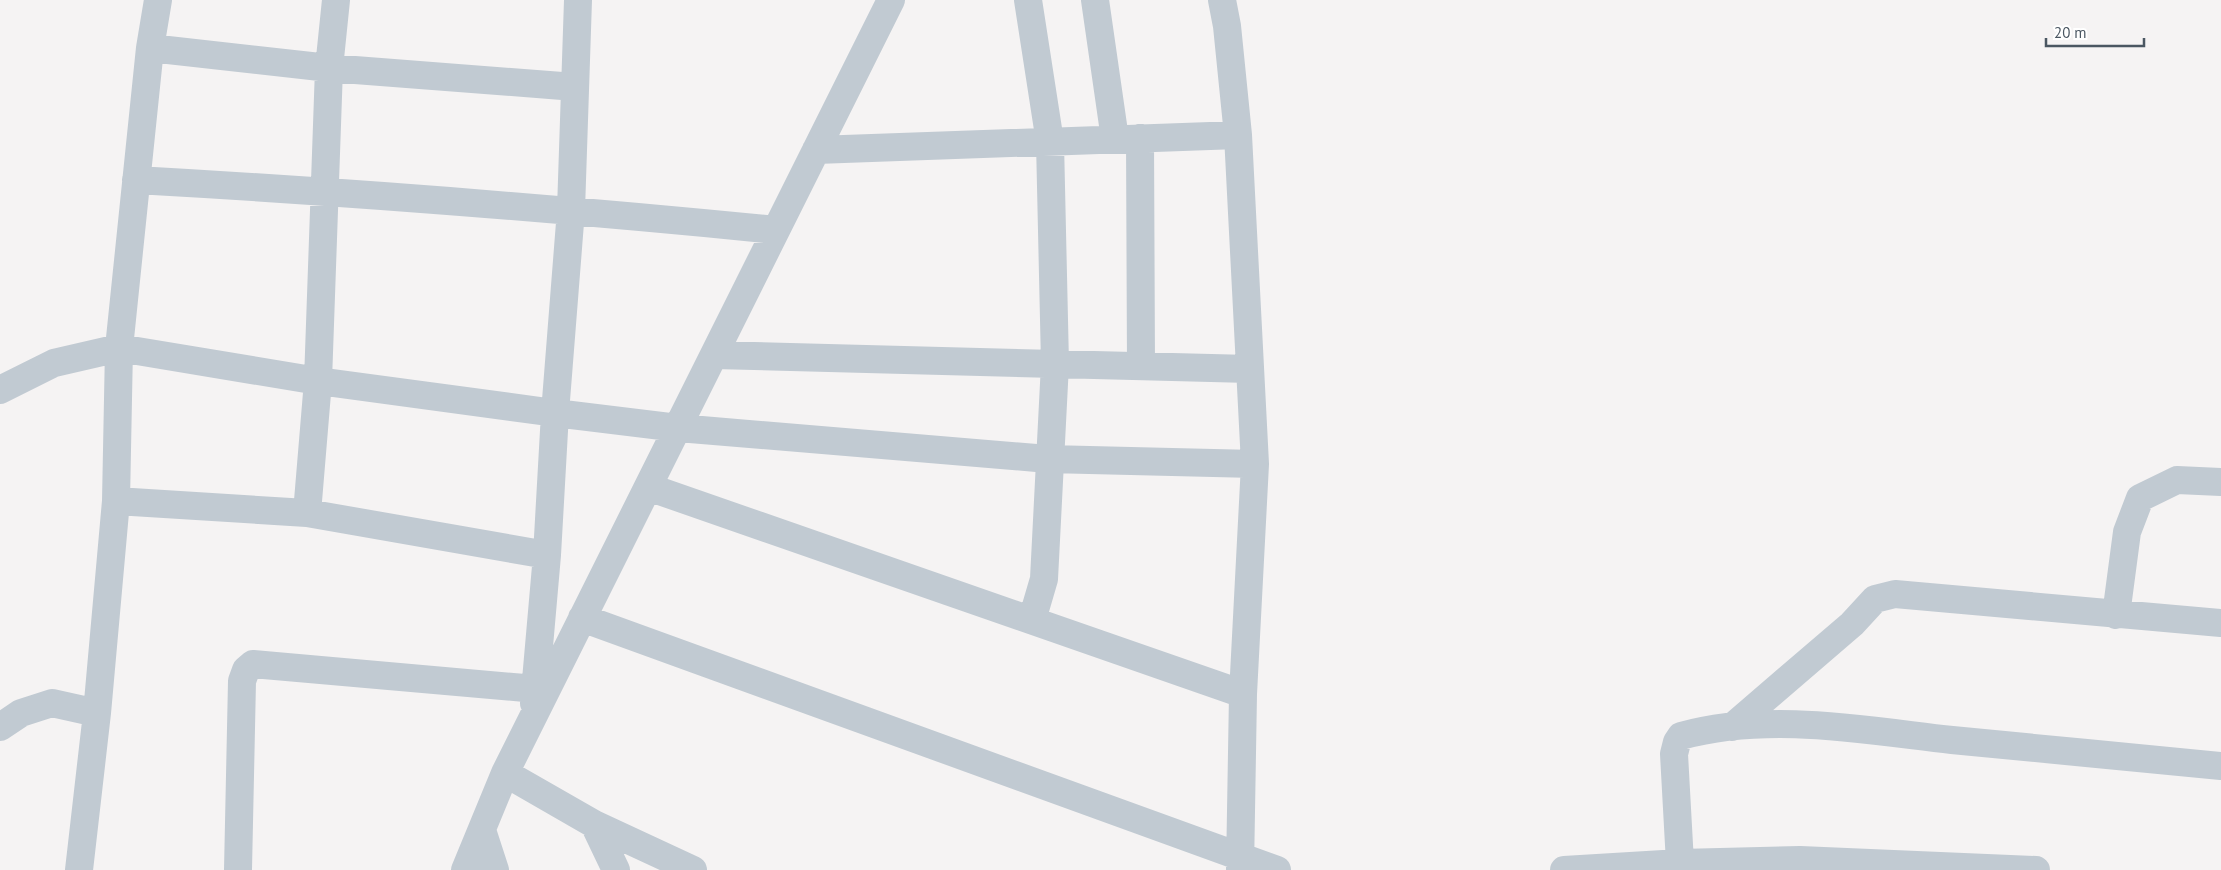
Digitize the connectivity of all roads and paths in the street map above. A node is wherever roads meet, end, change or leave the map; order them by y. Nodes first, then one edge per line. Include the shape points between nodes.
1 (158, 0) edge
2 (336, 0) edge
3 (578, 0) edge
4 (891, 0) edge
5 (1028, 0) edge
6 (1095, 0) edge
7 (1222, 0) edge
8 (150, 48) junction
9 (329, 68) junction
10 (575, 87) junction
11 (1238, 135) junction
12 (1127, 139) junction
13 (1050, 142) junction
14 (816, 150) junction
15 (136, 180) junction
16 (326, 190) junction
17 (571, 210) junction
18 (776, 230) junction
19 (119, 348) junction
20 (714, 355) junction
21 (1055, 364) junction
22 (1141, 366) junction
23 (1250, 369) junction
24 (318, 381) junction
25 (0, 390) edge
26 (555, 413) junction
27 (678, 428) junction
28 (1048, 459) junction
29 (1254, 464) junction
30 (2221, 482) edge
31 (648, 487) junction
32 (116, 501) junction
33 (307, 513) junction
34 (547, 555) junction
35 (2116, 615) junction
36 (582, 618) junction
37 (1032, 620) junction
38 (2221, 623) edge
39 (536, 689) junction
40 (1243, 694) junction
41 (97, 713) junction
42 (533, 716) junction
43 (0, 727) edge
44 (1732, 727) junction
45 (2221, 766) edge
46 (505, 773) junction
47 (594, 824) junction
48 (482, 830) junction
49 (1680, 863) junction
50 (1240, 864) edge
51 (1883, 866) edge
52 (79, 870) edge
53 (238, 870) edge
54 (465, 870) edge
55 (494, 870) edge
56 (616, 870) edge
57 (693, 870) edge
58 (1277, 870) edge
59 (1564, 870) edge
60 (2036, 870) edge

1 - 8 street
2 - 9 street
3 - 10 street
4 - 14 street
5 - 13 street
6 - 12 street
7 - 11 street
8 - 9 street
8 - 15 street
9 - 10 street
9 - 16 street
10 - 17 street
11 - 12 street
11 - 23 street
12 - 13 street
12 - 22 street
13 - 14 street
13 - 21 street
14 - 18 street
15 - 16 street
15 - 19 street
16 - 17 street
16 - 24 street
17 - 18 street
17 - 26 street
18 - 20 street
19 - 24 street
19 - 25 street via 54,363
19 - 32 street
20 - 21 street
20 - 27 street
21 - 22 street
21 - 28 street
22 - 23 street
23 - 29 street
24 - 26 street
24 - 33 street
26 - 27 street
26 - 34 street
27 - 28 street
27 - 31 street
28 - 29 street
28 - 37 street via 1044,579
29 - 40 street
30 - 35 street via 2177,480 2140,498 2127,532
31 - 36 street
31 - 37 street
32 - 33 street
32 - 41 street
33 - 34 street
34 - 39 street
35 - 38 street
35 - 44 street via 1895,594 1875,599 1852,624
36 - 42 street
36 - 50 street
37 - 40 street
39 - 42 street
39 - 53 street via 253,664 246,670 242,681
40 - 50 street
41 - 43 street via 52,703 21,713
41 - 52 street
42 - 46 street
44 - 45 street via 1798,723
44 - 49 street via 1705,729 1681,736 1677,742 1674,754
46 - 47 street
46 - 48 street
47 - 56 street
47 - 57 street
48 - 54 street
48 - 55 street
49 - 51 street via 1800,860
49 - 59 street
50 - 58 street
51 - 60 street

